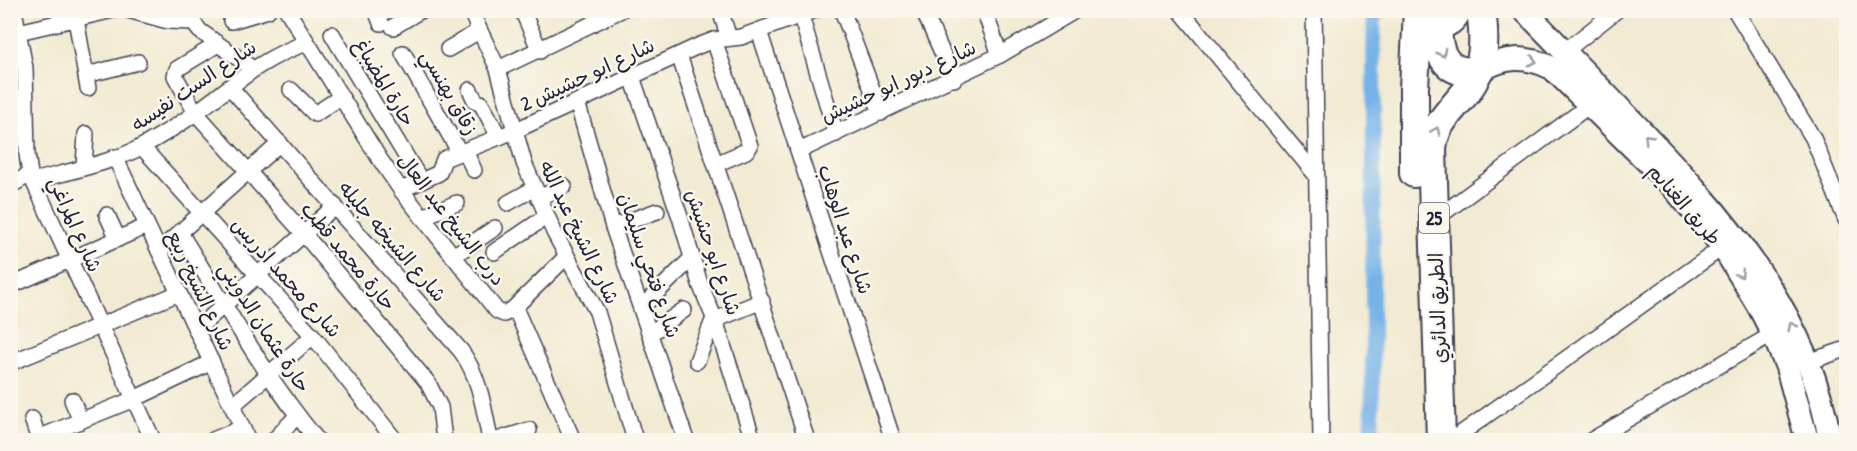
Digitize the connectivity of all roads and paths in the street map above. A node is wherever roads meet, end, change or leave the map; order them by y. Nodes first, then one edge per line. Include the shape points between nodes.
1 (14, 10) edge
2 (113, 10) edge
3 (128, 10) edge
4 (268, 10) edge
5 (287, 10) edge
6 (421, 10) edge
7 (470, 10) edge
8 (522, 10) edge
9 (621, 10) edge
10 (720, 10) edge
11 (843, 10) edge
12 (923, 10) edge
13 (984, 10) edge
14 (1076, 10) edge
15 (1180, 10) edge
16 (1314, 10) edge
17 (1481, 10) edge
18 (1524, 10) edge
19 (1617, 10) edge
20 (1735, 10) edge
21 (808, 13) edge
22 (1437, 14) edge
23 (81, 16) edge
24 (188, 16) edge
25 (1055, 16) edge
26 (383, 20) edge
27 (231, 21) dead end
28 (480, 31) junction
29 (759, 31) junction
30 (15, 33) edge
31 (332, 34) dead end
32 (722, 39) junction
33 (307, 43) junction
34 (218, 44) junction
35 (448, 49) dead end
36 (540, 51) junction
37 (1564, 52) junction
38 (403, 53) dead end
39 (679, 55) junction
40 (1000, 55) junction
41 (138, 62) dead end
42 (253, 69) junction
43 (498, 69) junction
44 (1478, 72) junction
45 (632, 77) junction
46 (954, 79) junction
47 (230, 87) junction
48 (291, 90) dead end
49 (470, 96) dead end
50 (340, 97) junction
51 (577, 102) junction
52 (1591, 104) junction
53 (196, 113) junction
54 (880, 113) junction
55 (86, 134) dead end
56 (507, 134) junction
57 (836, 134) junction
58 (280, 143) junction
59 (142, 147) junction
60 (799, 151) junction
61 (462, 152) junction
62 (115, 157) junction
63 (716, 164) junction
64 (84, 166) junction
65 (474, 170) dead end
66 (249, 172) junction
67 (1316, 175) junction
68 (32, 178) junction
69 (421, 181) junction
70 (10, 186) edge
71 (564, 186) dead end
72 (401, 190) junction
73 (537, 193) junction
74 (458, 203) dead end
75 (508, 203) dead end
76 (335, 206) junction
77 (657, 211) dead end
78 (201, 214) junction
79 (106, 215) dead end
80 (547, 216) junction
81 (422, 217) junction
82 (1434, 220) junction
83 (1846, 220) edge
84 (147, 226) junction
85 (613, 227) junction
86 (495, 228) dead end
87 (180, 233) junction
88 (304, 234) junction
89 (118, 239) junction
90 (1723, 248) junction
91 (159, 251) junction
92 (494, 252) dead end
93 (453, 256) junction
94 (566, 256) junction
95 (692, 258) junction
96 (69, 261) junction
97 (257, 275) junction
98 (10, 286) edge
99 (179, 293) junction
100 (762, 301) junction
101 (225, 304) junction
102 (642, 307) junction
103 (514, 308) junction
104 (684, 310) dead end
105 (715, 319) junction
106 (100, 326) junction
107 (196, 330) junction
108 (651, 333) junction
109 (1773, 334) junction
110 (314, 336) junction
111 (1846, 349) edge
112 (697, 361) dead end
113 (212, 362) junction
114 (1808, 362) junction
115 (10, 363) edge
116 (269, 374) junction
117 (134, 399) junction
118 (72, 400) dead end
119 (232, 406) junction
120 (297, 416) junction
121 (32, 419) dead end
122 (81, 421) junction
123 (529, 430) dead end
124 (245, 434) edge
125 (38, 439) edge
126 (153, 441) edge
127 (213, 441) edge
128 (274, 441) edge
129 (317, 441) edge
130 (396, 441) edge
131 (444, 441) edge
132 (490, 441) edge
133 (497, 441) edge
134 (573, 441) edge
135 (634, 441) edge
136 (686, 441) edge
137 (753, 441) edge
138 (807, 441) edge
139 (893, 441) edge
140 (1321, 441) edge
141 (1423, 441) edge
142 (1441, 441) edge
143 (1452, 441) edge
144 (1592, 441) edge
145 (1807, 441) edge
146 (1830, 441) edge

1 - 30 street, شارع المراغي
2 - 23 street
3 - 24 street via 168,21
4 - 27 street
5 - 33 street, درب الشيخ عبد العال
6 - 26 street
7 - 28 street, شارع الشيخ عبد الله
8 - 36 street
9 - 36 street
10 - 32 street
11 - 54 street
12 - 46 street
13 - 40 street
14 - 25 street, شارع دبور ابو حشيش
15 - 67 street
16 - 67 street
17 - 44 highway, الطريق الدائري / 25 via 1485,45
18 - 37 main road, طريق الغنايم
19 - 37 street
20 - 83 street via 1813,138
21 - 29 street, شارع ابو حشيش 2
21 - 57 street
22 -> 44 highway via 1438,47 1447,62 1461,71
22 - 141 highway, الطريق الدائري / 25 via 1413,138
23 - 30 street
23 - 41 street via 87,82
24 - 34 street
25 - 40 street, شارع دبور ابو حشيش
28 - 35 street
28 - 43 street, شارع الشيخ عبد الله
29 - 32 street, شارع ابو حشيش 2
29 - 60 street, شارع عبد الوهاب
30 - 68 street, شارع المراغي via 26,78 27,154
31 - 69 street, حارة المضباغ
32 - 39 street, شارع ابو حشيش 2
32 - 63 street via 750,146
33 - 42 street, شارع الست نفيسه
33 - 50 street, درب الشيخ عبد العال
34 - 42 street
34 - 53 street, حارة محمد قطب via 175,71
36 - 43 street
114 -> 37 main road, طريق الغنايم via 1777,297 1737,238
38 - 61 street, زقاق بهنسي
39 - 45 street, شارع ابو حشيش 2
39 - 63 street
40 - 46 street, شارع دبور ابو حشيش
42 - 47 street, شارع الست نفيسه
43 - 56 street, شارع الشيخ عبد الله
44 -> 52 main road, طريق الغنايم via 1507,58 1538,61 1552,68
82 -> 44 highway, الطريق الدائري / 25 via 1435,132
45 - 51 street, شارع ابو حشيش 2
45 - 95 street, شارع ابو حشيش
46 - 54 street, شارع دبور ابو حشيش
47 - 53 street, شارع الست نفيسه
47 - 58 street, شارع الشيخه جليله
48 - 50 street via 315,114
49 - 56 street
50 - 72 street, درب الشيخ عبد العال
51 - 56 street, شارع ابو حشيش 2
51 - 85 street, شارع فتحي سليمان
52 - 82 street
52 - 90 main road, طريق الغنايم via 1673,187
53 - 59 street, شارع الست نفيسه
53 - 66 street, حارة محمد قطب
54 - 57 street, شارع دبور ابو حشيش
55 - 64 street
56 - 61 street, شارع ابو حشيش 2
56 - 73 street, شارع الشيخ عبد الله
57 - 60 street, شارع دبور ابو حشيش
58 - 66 street
58 - 76 street, شارع الشيخه جليله
59 - 62 street, شارع الست نفيسه
59 - 78 street, شارع محمد ادريس
60 - 139 street, شارع عبد الوهاب
61 - 65 street, زقاق بهنسي
61 - 69 street via 443,160 440,172
62 - 64 street, شارع الست نفيسه
62 - 84 street, شارع الشيخ ربيع via 122,187
63 - 100 street
64 - 68 street, شارع الست نفيسه
66 - 78 street
66 - 88 street, حارة محمد قطب
67 - 140 street
68 - 70 street, شارع الست نفيسه
68 - 96 street, شارع المراغي
69 - 72 street
71 - 73 street
72 - 81 street, درب الشيخ عبد العال
73 - 75 street
73 - 80 street, شارع الشيخ عبد الله
74 - 81 street
76 - 88 street
76 - 132 street, شارع الشيخه جليله via 468,360 478,381
77 - 85 street
78 - 87 street
78 - 97 street, شارع محمد ادريس
79 - 89 street
80 - 92 street
80 - 94 street, شارع الشيخ عبد الله
81 - 93 street, درب الشيخ عبد العال
82 - 142 highway, الطريق الدائري / 25
84 - 89 street
84 - 91 street, شارع الشيخ ربيع
85 - 102 street, شارع فتحي سليمان
86 - 93 street
87 - 91 street
87 - 101 street, حارة عثمان الدويني
88 - 97 street
88 - 131 street, حارة محمد قطب via 428,383 440,407
89 - 96 street
90 -> 109 main road, طريق الغنايم
90 - 143 street
91 - 99 street, شارع الشيخ ربيع
93 - 103 street, درب الشيخ عبد العال via 499,313
94 - 103 street
94 - 135 street, شارع الشيخ عبد الله via 597,312
95 - 102 street
95 - 105 street, شارع ابو حشيش
96 - 98 street
96 - 106 street, شارع المراغي
97 - 101 street
97 - 110 street, شارع محمد ادريس
99 - 106 street
99 - 107 street, شارع الشيخ ربيع
100 - 105 street
100 - 138 street
101 - 107 street
101 - 116 street, حارة عثمان الدويني
102 - 108 street, شارع فتحي سليمان
103 - 134 street, درب الشيخ عبد العال
104 - 108 street
105 - 112 street
105 - 137 street, شارع ابو حشيش
106 - 115 street
106 - 117 street, شارع المراغي
107 - 113 street, شارع الشيخ ربيع
108 - 136 street, شارع فتحي سليمان
109 - 144 street
109 - 145 main road, طريق الغنايم via 1787,368
110 - 116 street
110 - 130 street, شارع محمد ادريس
111 - 114 street
113 - 117 street
113 - 119 street, شارع الشيخ ربيع
114 - 146 main road, طريق الغنايم
116 - 119 street
116 - 120 street, حارة عثمان الدويني
117 - 122 street
117 - 126 street, شارع المراغي
118 - 122 street
119 - 124 street, شارع الشيخ ربيع
120 - 128 street
120 - 129 street, حارة عثمان الدويني
121 - 125 street
122 - 125 street
123 - 133 street
124 - 127 street

